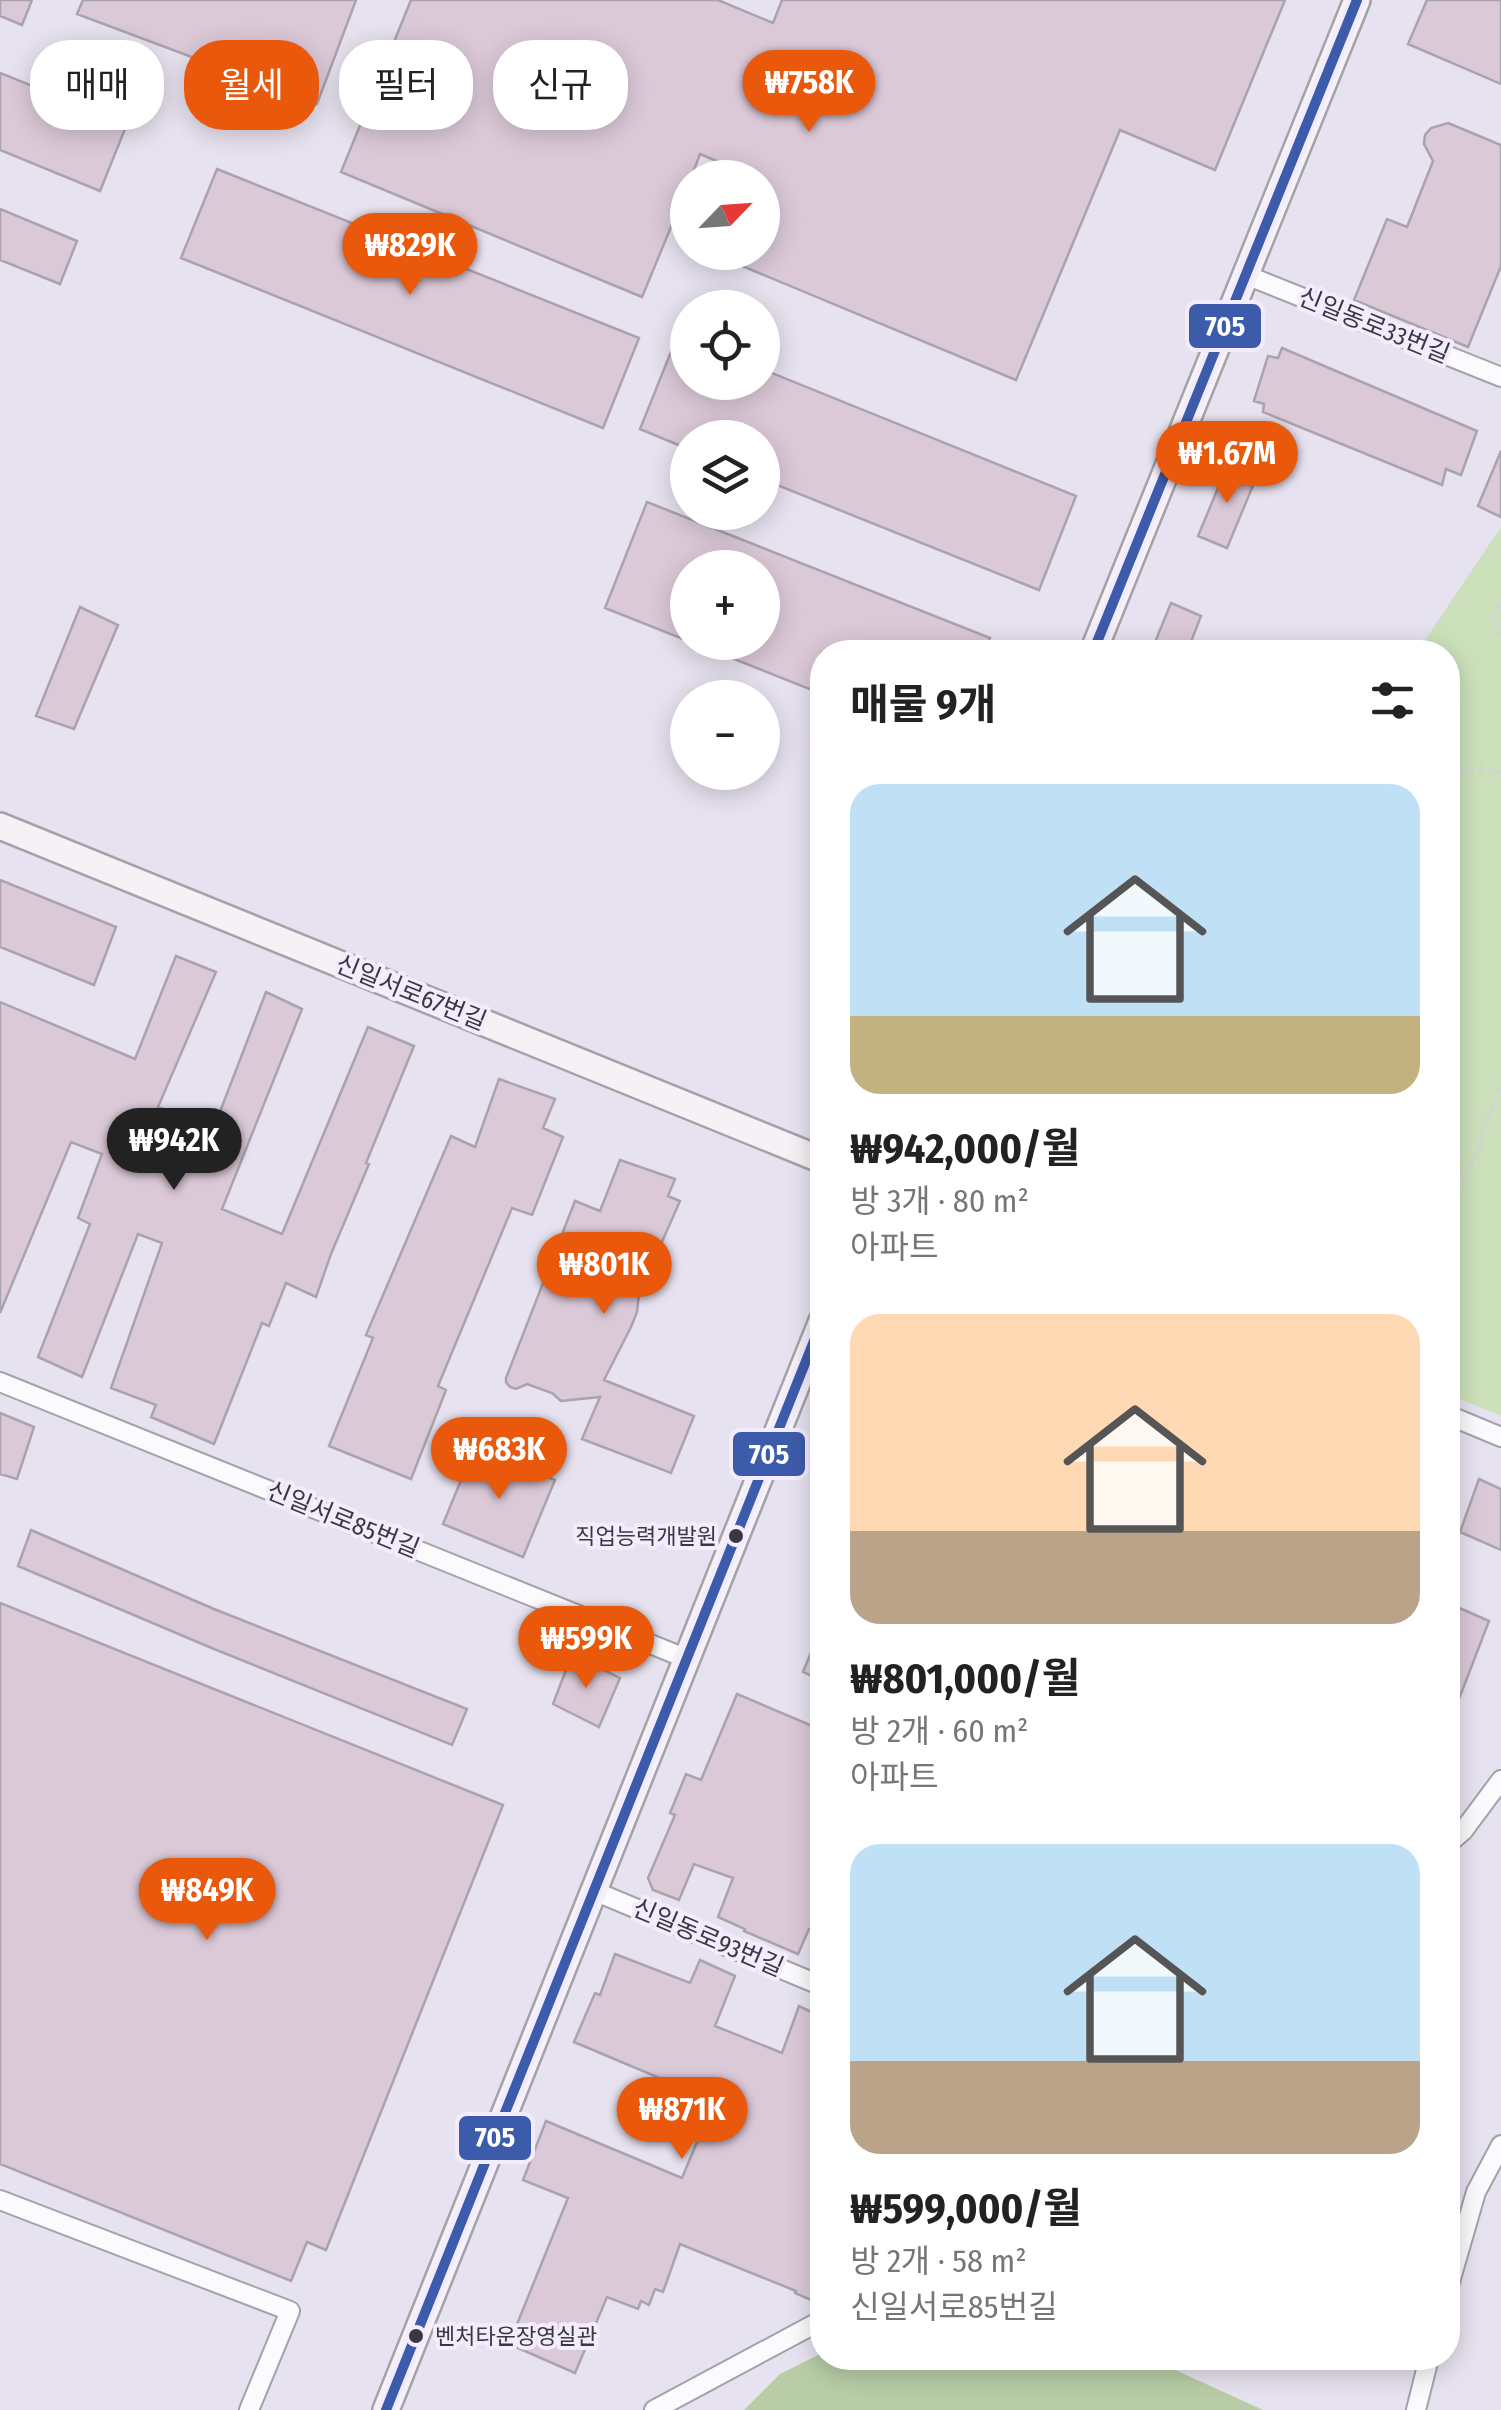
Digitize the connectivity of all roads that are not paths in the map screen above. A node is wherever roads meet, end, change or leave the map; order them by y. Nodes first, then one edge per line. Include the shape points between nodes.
1 (1357, 0) edge
2 (1246, 275) junction
3 (1501, 377) edge
4 (1098, 640) edge
5 (0, 826) edge
6 (810, 1155) edge
7 (810, 1351) edge
8 (0, 1382) edge
9 (1460, 1420) edge
10 (1501, 1437) edge
11 (686, 1658) junction
12 (1501, 1780) edge
13 (1460, 1834) edge
14 (594, 1891) junction
15 (810, 1981) edge
16 (1501, 2146) edge
17 (0, 2200) edge
18 (1460, 2247) edge
19 (810, 2326) edge
20 (1426, 2370) edge
21 (249, 2410) edge
22 (386, 2410) edge
23 (654, 2410) edge
24 (1416, 2410) edge

1 - 2 main road
2 - 3 street, 신일동로33번길
2 - 4 main road
5 - 6 main road, 신일서로67번길
7 - 11 main road
8 - 11 street, 신일서로85번길
9 - 10 street
11 - 14 main road
12 - 13 street
14 - 15 street, 신일동로93번길
14 - 22 main road
16 - 18 street via 1476,2192
17 - 21 street via 290,2310
19 - 23 street
20 - 24 street

